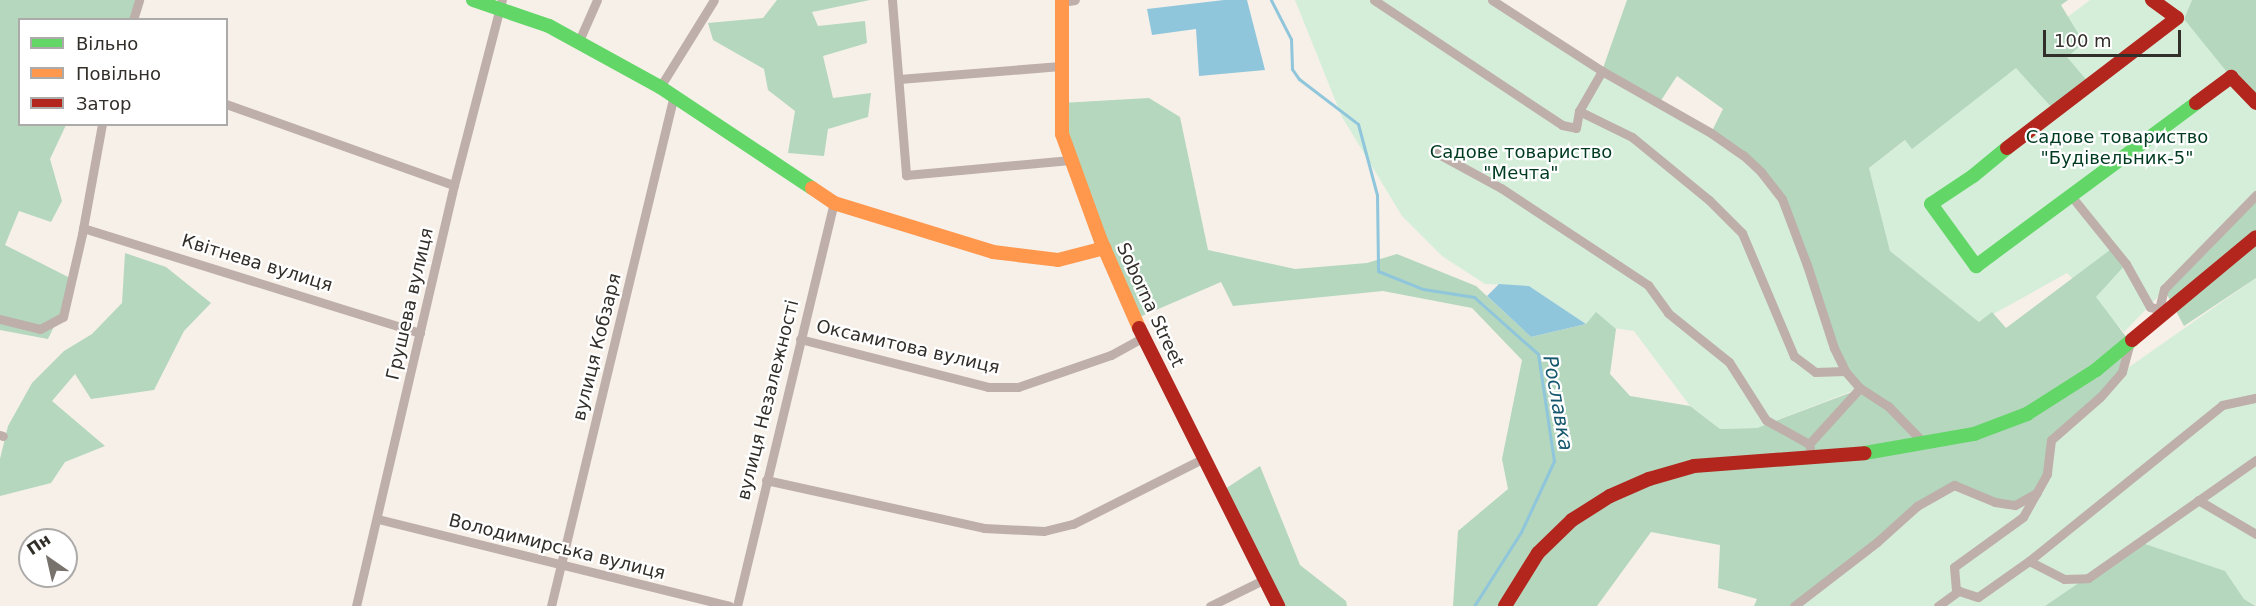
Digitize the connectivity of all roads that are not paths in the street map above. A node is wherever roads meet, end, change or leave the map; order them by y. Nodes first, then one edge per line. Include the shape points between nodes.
1 (139, 0) edge
2 (473, 0) edge
3 (597, 0) edge
4 (714, 0) edge
5 (892, 0) edge
6 (1066, 0) edge
7 (1374, 0) edge
8 (1492, 0) edge
9 (2152, 0) edge
10 (501, 5) edge
11 (134, 18) edge
12 (578, 43) junction
13 (1060, 66) junction
14 (1602, 70) junction
15 (899, 79) junction
16 (660, 87) junction
17 (674, 95) junction
18 (2256, 103) edge
19 (228, 105) edge
20 (1579, 111) junction
21 (102, 126) edge
22 (1433, 151) dead end
23 (1070, 160) junction
24 (454, 185) junction
25 (2256, 195) edge
26 (2072, 197) junction
27 (834, 203) junction
28 (83, 228) junction
29 (2256, 237) edge
30 (1104, 248) junction
31 (2161, 312) junction
32 (0, 319) edge
33 (420, 333) junction
34 (1143, 337) junction
35 (800, 339) junction
36 (2130, 342) junction
37 (1845, 371) junction
38 (1860, 388) junction
39 (2256, 398) edge
40 (1925, 444) junction
41 (1810, 450) junction
42 (1202, 459) junction
43 (2256, 460) edge
44 (766, 480) junction
45 (2037, 493) junction
46 (2198, 500) junction
47 (378, 519) junction
48 (2256, 534) edge
49 (2029, 561) junction
50 (561, 566) junction
51 (1263, 580) junction
52 (1959, 591) junction
53 (356, 606) edge
54 (551, 606) edge
55 (729, 606) edge
56 (737, 606) edge
57 (1210, 606) edge
58 (1278, 606) edge
59 (1505, 606) edge
60 (1794, 606) edge
61 (1938, 606) edge

1 - 11 street
2 - 10 street
3 - 12 street
4 - 16 street
5 - 15 street
6 - 13 street, Soborna Street
7 - 20 street via 1562,125 1576,128
8 - 14 street
9 - 26 street via 2177,18 1931,204 1976,266
10 - 12 street
10 - 24 street, Грушева вулиця
12 - 16 street
13 - 15 street
13 - 23 street, Soborna Street via 1062,134
14 - 20 street
14 - 37 street via 1711,133 1761,172 1782,199
15 - 23 street via 906,175
16 - 17 street
17 - 27 street
17 - 50 street, вулиця Кобзаря
18 - 26 street via 2231,77
19 - 24 street
20 - 37 street via 1632,137 1709,200 1742,233 1794,356 1815,372
21 - 28 street
22 - 41 street via 1501,188 1648,285 1668,313 1729,362 1766,420
23 - 30 street, Soborna Street
24 - 33 street, Грушева вулиця
25 - 31 street via 2164,289
26 - 31 street via 2126,264 2150,307
27 - 30 street via 993,252 1058,260
27 - 35 street, вулиця Незалежності
28 - 32 street via 63,317 40,329
28 - 33 street, Квітнева вулиця
29 - 31 street
30 - 34 street, Soborna Street
31 - 36 street
33 - 47 street, Грушева вулиця
34 - 35 street, Оксамитова вулиця via 1111,354 1018,387 988,387
34 - 42 street, Soborna Street
35 - 44 street, вулиця Незалежності
36 - 40 street via 2096,370 2027,414 1974,434
36 - 45 street via 2122,372 2051,440 2047,474
37 - 38 street
38 - 40 street via 1887,406
38 - 41 street
39 - 49 street via 2222,405
40 - 41 street via 1864,453
41 - 59 street via 1694,466 1648,479 1610,496 1572,520 1538,553
42 - 44 street via 1073,524 1044,531 984,528
42 - 51 street, Soborna Street
43 - 46 street
44 - 56 street, вулиця Незалежності
45 - 52 street via 2024,517 1954,567
45 - 60 street via 2015,505 1995,502 1954,485 1917,506
46 - 48 street
46 - 49 street via 2088,579 2064,579
47 - 50 street, Володимирська вулиця
47 - 53 street, Грушева вулиця
49 - 52 street via 1978,597
50 - 54 street, вулиця Кобзаря
50 - 55 street, Володимирська вулиця
51 - 57 street
51 - 58 street, Soborna Street
52 - 61 street

